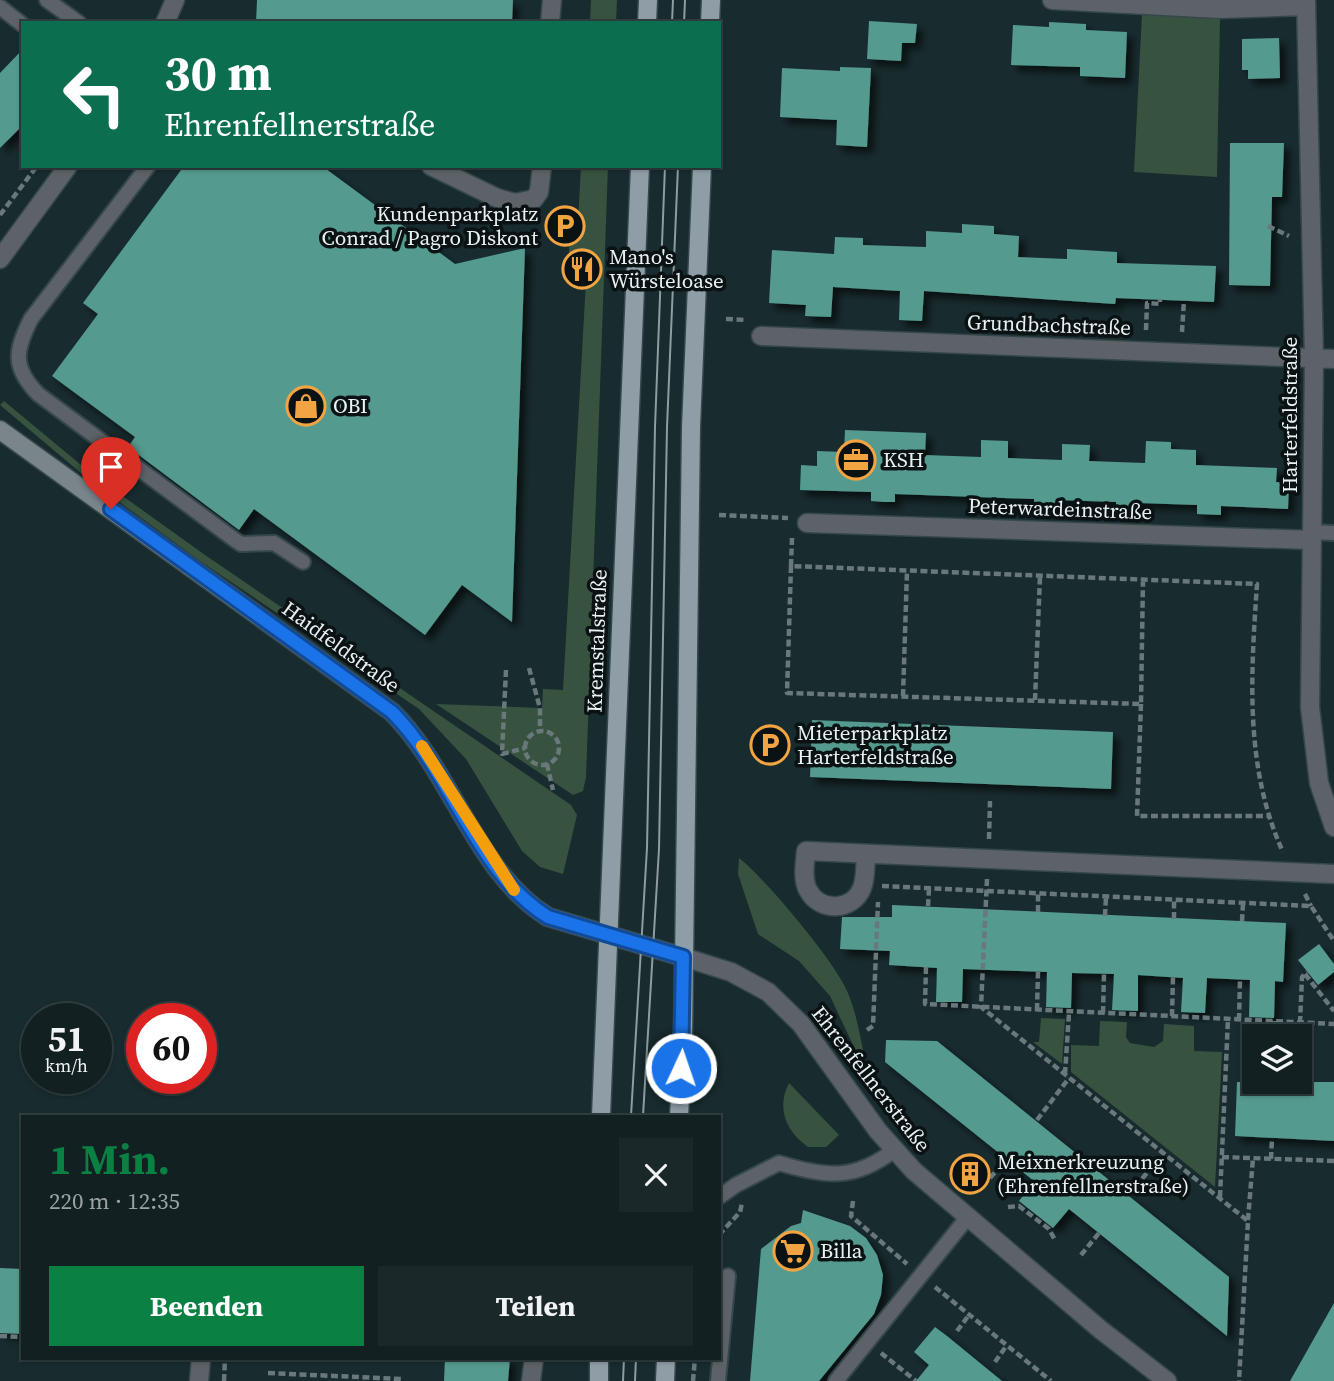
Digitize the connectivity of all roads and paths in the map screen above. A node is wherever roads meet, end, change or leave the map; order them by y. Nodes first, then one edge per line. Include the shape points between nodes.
1 (47, 0) edge
2 (175, 0) edge
3 (552, 0) edge
4 (648, 0) edge
5 (711, 0) edge
6 (1052, 0) edge
7 (1306, 3) edge
8 (0, 7) edge
9 (76, 21) edge
10 (166, 21) edge
11 (551, 21) edge
12 (647, 21) edge
13 (710, 21) edge
14 (21, 23) edge
15 (35, 168) edge
16 (67, 168) edge
17 (146, 168) edge
18 (436, 168) edge
19 (542, 168) edge
20 (639, 168) edge
21 (702, 168) edge
22 (0, 215) edge
23 (0, 259) edge
24 (1160, 299) dead end
25 (1184, 300) dead end
26 (726, 319) dead end
27 (757, 328) joint
28 (1145, 352) junction
29 (1182, 353) junction
30 (1314, 359) junction
31 (1334, 359) edge
32 (0, 430) edge
33 (719, 515) dead end
34 (798, 524) junction
35 (1334, 533) edge
36 (1312, 536) junction
37 (303, 562) dead end
38 (791, 566) junction
39 (907, 571) junction
40 (1040, 576) junction
41 (1143, 579) junction
42 (529, 668) dead end
43 (506, 670) dead end
44 (903, 696) junction
45 (1035, 700) junction
46 (1141, 704) junction
47 (540, 731) junction
48 (525, 748) junction
49 (547, 764) junction
50 (553, 790) dead end
51 (990, 802) dead end
52 (1269, 816) junction
53 (1334, 827) edge
54 (866, 854) dead end
55 (988, 859) junction
56 (1293, 873) junction
57 (1334, 874) edge
58 (929, 888) junction
59 (986, 891) junction
60 (1038, 893) junction
61 (1106, 896) junction
62 (1174, 900) junction
63 (1243, 903) junction
64 (928, 906) dead end
65 (1311, 906) junction
66 (1038, 912) dead end
67 (1105, 916) dead end
68 (1174, 919) dead end
69 (1242, 921) dead end
70 (609, 935) junction
71 (1334, 940) edge
72 (683, 957) junction
73 (926, 967) dead end
74 (1038, 972) dead end
75 (1104, 974) dead end
76 (1173, 977) dead end
77 (1240, 980) dead end
78 (981, 1007) junction
79 (1037, 1010) junction
80 (1334, 1011) edge
81 (1069, 1013) junction
82 (1103, 1013) junction
83 (1172, 1016) junction
84 (1228, 1019) junction
85 (1239, 1020) junction
86 (1274, 1021) junction
87 (1300, 1023) junction
88 (1274, 1024) edge
89 (1334, 1024) edge
90 (867, 1030) dead end
91 (1067, 1076) junction
92 (601, 1115) edge
93 (679, 1115) edge
94 (1037, 1120) dead end
95 (1272, 1138) dead end
96 (894, 1150) junction
97 (1163, 1153) junction
98 (1222, 1157) junction
99 (1253, 1158) junction
100 (1271, 1158) junction
101 (1007, 1159) dead end
102 (1334, 1161) edge
103 (990, 1178) dead end
104 (1129, 1195) dead end
105 (721, 1196) edge
106 (1220, 1198) junction
107 (853, 1201) dead end
108 (742, 1202) dead end
109 (1008, 1207) dead end
110 (967, 1218) junction
111 (1248, 1221) junction
112 (721, 1233) edge
113 (1099, 1233) dead end
114 (1055, 1240) dead end
115 (1081, 1255) dead end
116 (920, 1275) junction
117 (728, 1276) dead end
118 (969, 1315) junction
119 (957, 1331) dead end
120 (0, 1336) edge
121 (21, 1337) edge
122 (868, 1342) junction
123 (1007, 1345) junction
124 (721, 1350) edge
125 (201, 1360) edge
126 (225, 1360) edge
127 (534, 1360) edge
128 (598, 1360) edge
129 (666, 1360) edge
130 (695, 1360) edge
131 (720, 1360) edge
132 (995, 1362) dead end
133 (268, 1373) dead end
134 (402, 1379) edge
135 (200, 1381) edge
136 (224, 1381) edge
137 (531, 1381) edge
138 (599, 1381) edge
139 (664, 1381) edge
140 (692, 1381) edge
141 (718, 1381) edge
142 (836, 1381) edge
143 (916, 1381) edge
144 (1051, 1381) edge
145 (1167, 1381) edge
146 (1239, 1381) edge

1 - 9 lane
2 - 10 street
3 - 11 street
4 - 12 main road
5 - 13 main road
6 - 7 street via 1219,9
7 - 30 street, Harterfeldstraße
8 - 14 lane
15 - 22 path
16 - 23 street
17 - 37 lane via 31,319 20,341 18,361 23,378 38,394 235,540 242,544 274,542
18 - 19 street via 515,203 534,199
20 - 70 main road, Kremstalstraße
21 - 72 main road via 691,427
24 - 28 path via 1160,303 1147,303
25 - 29 path
26 - 27 path
27 - 28 street, Grundbachstraße
28 - 29 street, Grundbachstraße
29 - 30 street, Grundbachstraße
30 - 31 street, Grundbachstraße
30 - 36 street, Harterfeldstraße
32 - 70 street, Haidfeldstraße via 392,712 421,744 513,889 548,917
33 - 34 path
34 - 36 street, Peterwardeinstraße
34 - 38 path
35 - 36 lane
36 - 53 street, Harterfeldstraße via 1310,707 1319,783
38 - 39 path
38 - 44 path via 787,693
39 - 40 path
39 - 44 path
40 - 41 path
40 - 45 path
41 - 46 path
41 - 52 path via 1257,584 1253,732
42 - 47 path via 540,708
43 - 48 path via 502,754
44 - 45 path
45 - 46 path
46 - 52 path via 1137,816
47 - 48 path via 528,737
47 - 49 path via 552,734 559,746 558,754
48 - 49 path via 531,761
49 - 50 path
51 - 55 path
52 - 56 path
54 - 55 street
55 - 56 street
55 - 59 path
56 - 57 street
56 - 65 path
58 - 59 path
58 - 64 path
58 - 90 path via 879,886 873,1026
59 - 60 path
59 - 78 path
60 - 61 path
60 - 66 path
61 - 62 path
61 - 67 path
62 - 63 path
62 - 68 path
63 - 65 path
63 - 69 path
65 - 71 path
70 - 72 street, Ehrenfellnerstraße
70 - 92 main road, Kremstalstraße
72 - 93 main road
72 - 96 street, Ehrenfellnerstraße via 731,972 768,992 801,1024
73 - 78 path via 925,1004
74 - 79 path
75 - 82 path
76 - 83 path
77 - 85 path
78 - 79 path
78 - 91 path
79 - 81 path
80 - 87 path via 1306,973
81 - 82 path
81 - 91 path
82 - 83 path
83 - 84 path
84 - 85 path
84 - 98 path
85 - 86 path
86 - 87 path
86 - 88 path
87 - 89 path
91 - 94 path
91 - 97 path
95 - 100 path
96 - 105 lane via 876,1165 844,1175 779,1163
96 - 110 street, Ehrenfellnerstraße
97 - 104 path
97 - 106 path
98 - 99 path
98 - 106 path
99 - 100 path
99 - 111 path
100 - 102 path
101 - 103 path
106 - 111 path
107 - 116 path via 851,1216
108 - 112 path via 740,1212
109 - 114 path via 1019,1206 1049,1229
110 - 116 lane
110 - 145 street, Ehrenfellnerstraße
111 - 146 path
113 - 115 path
116 - 118 path
116 - 122 lane
117 - 124 lane
118 - 119 path
118 - 123 path
120 - 121 path
122 - 142 lane
122 - 143 path
123 - 132 path
123 - 144 path
125 - 135 street
126 - 136 path
127 - 137 street
128 - 138 main road
129 - 139 main road
130 - 140 path
131 - 141 lane
133 - 134 path

